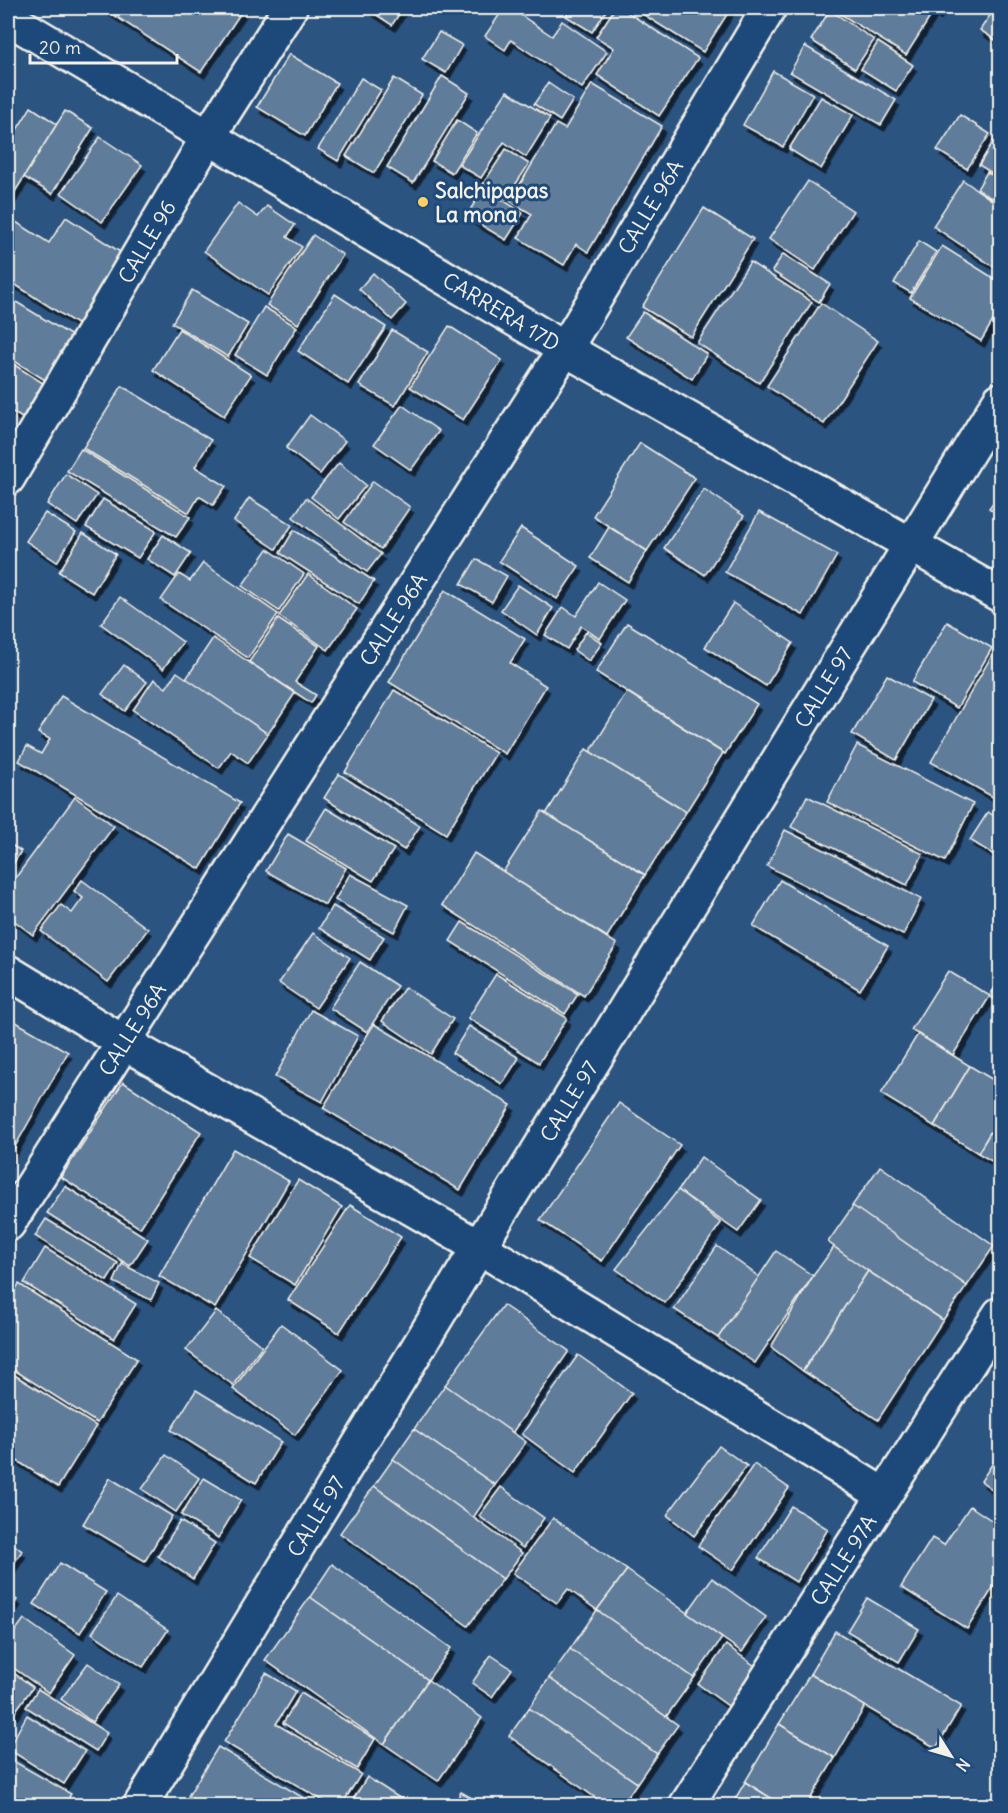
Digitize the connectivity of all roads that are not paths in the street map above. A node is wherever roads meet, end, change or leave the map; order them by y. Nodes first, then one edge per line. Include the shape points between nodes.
1 (290, 8) edge
2 (769, 8) edge
3 (8, 18) edge
4 (208, 138) junction
5 (565, 349) junction
6 (1000, 400) edge
7 (8, 478) edge
8 (913, 544) junction
9 (1000, 595) edge
10 (8, 972) edge
11 (123, 1042) junction
12 (8, 1224) edge
13 (479, 1247) junction
14 (1000, 1314) edge
15 (884, 1496) junction
16 (140, 1806) edge
17 (686, 1806) edge

1 - 4 street, CALLE 96
2 - 5 street, CALLE 96A
3 - 4 street, CARRERA 17D
4 - 5 street, CARRERA 17D
4 - 7 street, CALLE 96
5 - 8 street, CARRERA 17D
5 - 11 street, CALLE 96A
6 - 8 street, CALLE 97
8 - 9 street, CARRERA 17D
8 - 13 street, CALLE 97
10 - 11 street
11 - 12 street, CALLE 96A
11 - 13 street
13 - 15 street
13 - 16 street, CALLE 97
14 - 15 street, CALLE 97A
15 - 17 street, CALLE 97A

